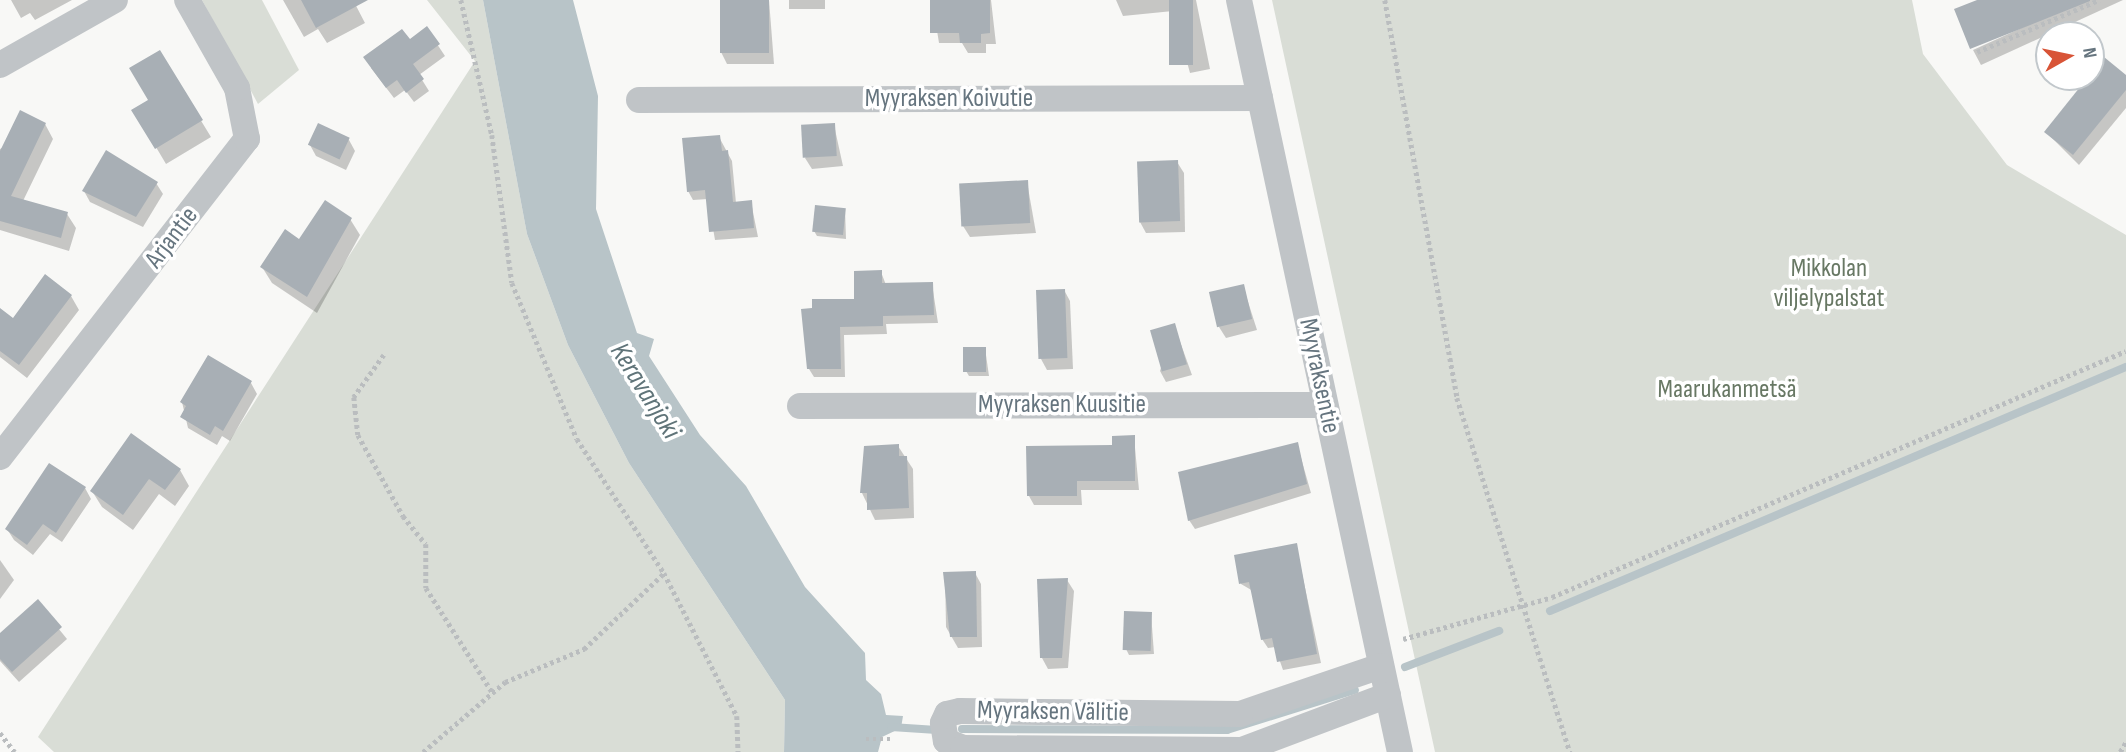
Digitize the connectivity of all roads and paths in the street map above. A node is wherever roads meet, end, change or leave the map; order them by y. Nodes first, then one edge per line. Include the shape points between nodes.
1 (115, 0) edge
2 (187, 0) edge
3 (461, 0) edge
4 (1239, 0) edge
5 (1385, 0) edge
6 (2099, 0) edge
7 (1977, 52) dead end
8 (0, 65) edge
9 (1260, 98) junction
10 (639, 100) dead end
11 (2126, 351) edge
12 (384, 355) dead end
13 (1325, 405) junction
14 (800, 406) dead end
15 (0, 457) edge
16 (664, 573) junction
17 (1521, 609) junction
18 (1380, 657) junction
19 (493, 693) junction
20 (1388, 695) junction
21 (0, 733) edge
22 (866, 739) dead end
23 (890, 739) dead end
24 (2126, 742) edge
25 (15, 752) edge
26 (423, 752) edge
27 (738, 752) edge
28 (1400, 752) edge
29 (1570, 752) edge
30 (2120, 752) edge

1 - 8 street
2 - 15 street, Arjantie via 237,88 247,139
3 - 16 path via 492,135 512,283 577,439
4 - 9 street, Myyraksentie
5 - 17 path via 1454,385
6 - 7 path
9 - 10 street, Myyraksen Koivutie
9 - 13 street, Myyraksentie
11 - 17 path
12 - 19 path via 354,397 358,435 402,516 426,544 426,588
13 - 14 street, Myyraksen Kuusitie
13 - 18 street, Myyraksentie
16 - 19 path via 584,649
16 - 27 path via 737,716
17 - 18 path
17 - 29 path
18 - 20 street, Myyraksentie
18 - 20 street, Myyraksen Välitie via 1240,714 960,711 947,714 943,723 946,741 964,748 1241,750
19 - 26 path
20 - 28 street, Myyraksentie
21 - 25 path
22 - 23 path
24 - 30 path

